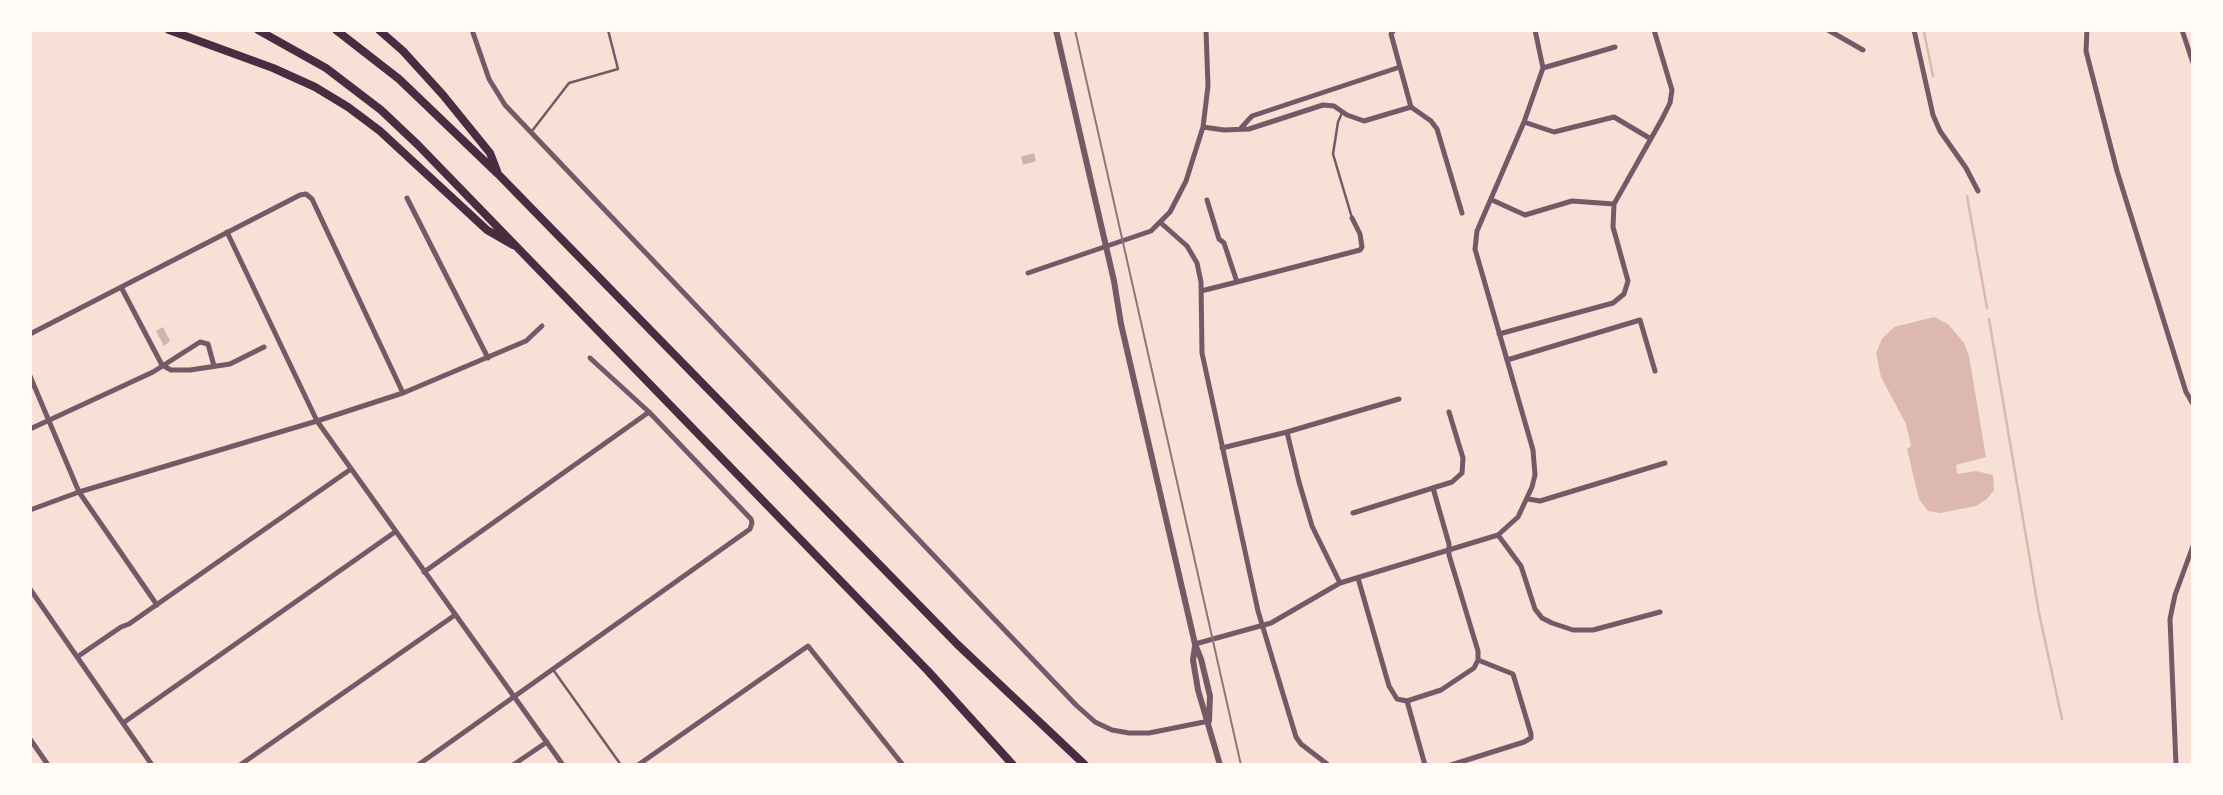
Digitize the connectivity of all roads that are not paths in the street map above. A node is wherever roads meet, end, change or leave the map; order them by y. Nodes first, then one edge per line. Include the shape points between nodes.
1 (169, 30) edge
2 (258, 30) edge
3 (336, 30) edge
4 (379, 30) edge
5 (472, 30) edge
6 (608, 30) edge
7 (1056, 30) edge
8 (1206, 30) edge
9 (1394, 30) edge
10 (1535, 30) edge
11 (1654, 30) edge
12 (1828, 30) edge
13 (1914, 30) edge
14 (2087, 30) edge
15 (2182, 30) edge
16 (1615, 47) dead end
17 (1863, 50) dead end
18 (2193, 63) edge
19 (1400, 67) junction
20 (1543, 68) junction
21 (1411, 107) junction
22 (1342, 112) junction
23 (1524, 122) junction
24 (1203, 127) junction
25 (1241, 128) junction
26 (530, 133) junction
27 (1651, 139) junction
28 (498, 174) junction
29 (1978, 191) dead end
30 (407, 198) dead end
31 (1207, 200) dead end
32 (1492, 200) junction
33 (1614, 204) junction
34 (1462, 213) dead end
35 (1352, 218) joint
36 (1161, 223) junction
37 (227, 232) junction
38 (1106, 247) junction
39 (522, 250) junction
40 (1028, 272) dead end
41 (1237, 282) junction
42 (121, 287) junction
43 (1201, 290) junction
44 (542, 326) dead end
45 (30, 334) edge
46 (1499, 334) junction
47 (264, 347) dead end
48 (488, 358) junction
49 (590, 358) dead end
50 (1507, 360) junction
51 (162, 365) junction
52 (214, 366) junction
53 (1655, 371) dead end
54 (30, 376) edge
55 (403, 393) junction
56 (1399, 399) dead end
57 (2193, 404) edge
58 (649, 412) junction
59 (1448, 412) dead end
60 (49, 421) junction
61 (317, 421) junction
62 (30, 429) edge
63 (1287, 432) junction
64 (1223, 448) junction
65 (1665, 463) dead end
66 (351, 469) junction
67 (1433, 488) junction
68 (79, 492) junction
69 (1528, 499) junction
70 (30, 510) edge
71 (1353, 513) dead end
72 (395, 532) junction
73 (1498, 535) junction
74 (2193, 546) edge
75 (1449, 551) junction
76 (424, 572) junction
77 (1358, 578) junction
78 (1340, 583) junction
79 (30, 589) edge
80 (157, 605) junction
81 (1660, 612) dead end
82 (455, 615) junction
83 (1262, 626) junction
84 (1195, 644) junction
85 (77, 657) junction
86 (1478, 660) junction
87 (554, 670) junction
88 (515, 697) junction
89 (1407, 701) junction
90 (1209, 721) junction
91 (123, 723) junction
92 (30, 739) edge
93 (547, 742) junction
94 (1327, 764) edge
95 (48, 765) edge
96 (152, 765) edge
97 (240, 765) edge
98 (418, 765) edge
99 (513, 765) edge
100 (563, 765) edge
101 (621, 765) edge
102 (638, 765) edge
103 (902, 765) edge
104 (1013, 765) edge
105 (1086, 765) edge
106 (1220, 765) edge
107 (1425, 765) edge
108 (1451, 765) edge
109 (2176, 765) edge

1 - 39 main road via 273,68 348,107 487,230
2 - 39 main road via 326,68 381,110
3 - 28 main road via 374,57
4 - 28 main road via 459,114 490,153
5 - 26 street via 498,97
6 - 26 lane via 618,69 569,83
7 - 38 street
8 - 24 street via 1208,86
9 - 19 street via 1391,34
10 - 20 street
11 - 27 street via 1672,90
12 - 17 street
13 - 29 street via 1933,115
14 - 57 street via 2086,51 2117,171
15 - 18 street
16 - 20 street
19 - 21 street
19 - 25 street via 1252,116
20 - 23 street
21 - 22 street via 1364,121
21 - 34 street via 1437,129
22 - 25 street via 1323,105 1255,128
22 - 35 lane via 1333,154
23 - 27 street via 1555,132 1614,117
23 - 32 street
24 - 25 street
24 - 36 street via 1179,197
26 - 90 street via 1076,705 1096,722 1129,733
27 - 33 street
28 - 105 main road via 957,644
30 - 48 street
31 - 41 street
32 - 33 street via 1525,215 1572,201
32 - 46 street via 1477,231 1475,249
33 - 46 street via 1613,227 1628,281 1625,295 1613,303
35 - 41 street via 1360,234 1360,250
36 - 38 street via 1152,231
36 - 43 street via 1190,251 1199,270
37 - 42 street
37 - 55 street via 300,195 312,199
37 - 61 street
38 - 40 street
38 - 84 street
39 - 104 main road
41 - 43 street
42 - 45 street
42 - 51 street
43 - 64 street via 1202,354
44 - 48 street via 526,341
46 - 50 street
47 - 52 street via 230,364
48 - 55 street
49 - 58 street
50 - 53 street via 1640,320
50 - 69 street via 1533,450 1535,475
51 - 52 street via 171,370
51 - 52 street via 205,342
51 - 60 street
54 - 60 street
55 - 61 street
56 - 63 street
58 - 76 street
58 - 87 street via 752,523 745,535
59 - 67 street via 1463,458 1462,473
60 - 62 street
60 - 68 street
61 - 66 street
61 - 68 street
63 - 64 street
63 - 78 street via 1312,526
64 - 83 street
65 - 69 street via 1540,501
66 - 72 street
66 - 80 street
67 - 71 street
67 - 75 street
68 - 70 street
68 - 80 street
69 - 73 street via 1518,517
72 - 76 street
72 - 91 street
73 - 75 street
73 - 81 street via 1521,566 1535,609 1552,623 1593,630
74 - 109 street via 2170,619
75 - 77 street
75 - 86 street
76 - 82 street
77 - 78 street
77 - 89 street via 1391,691 1397,699
78 - 83 street
79 - 85 street
80 - 85 street
82 - 88 street
82 - 97 street
83 - 84 street
83 - 94 street via 1296,737
84 - 90 street via 1210,696
85 - 91 street
86 - 89 street via 1450,686
86 - 108 street via 1513,674 1531,738
87 - 88 street
87 - 101 lane
88 - 93 street
88 - 98 street
89 - 107 street
90 - 106 street
91 - 96 street
92 - 95 street
93 - 99 street
93 - 100 street
102 - 103 street via 808,646

